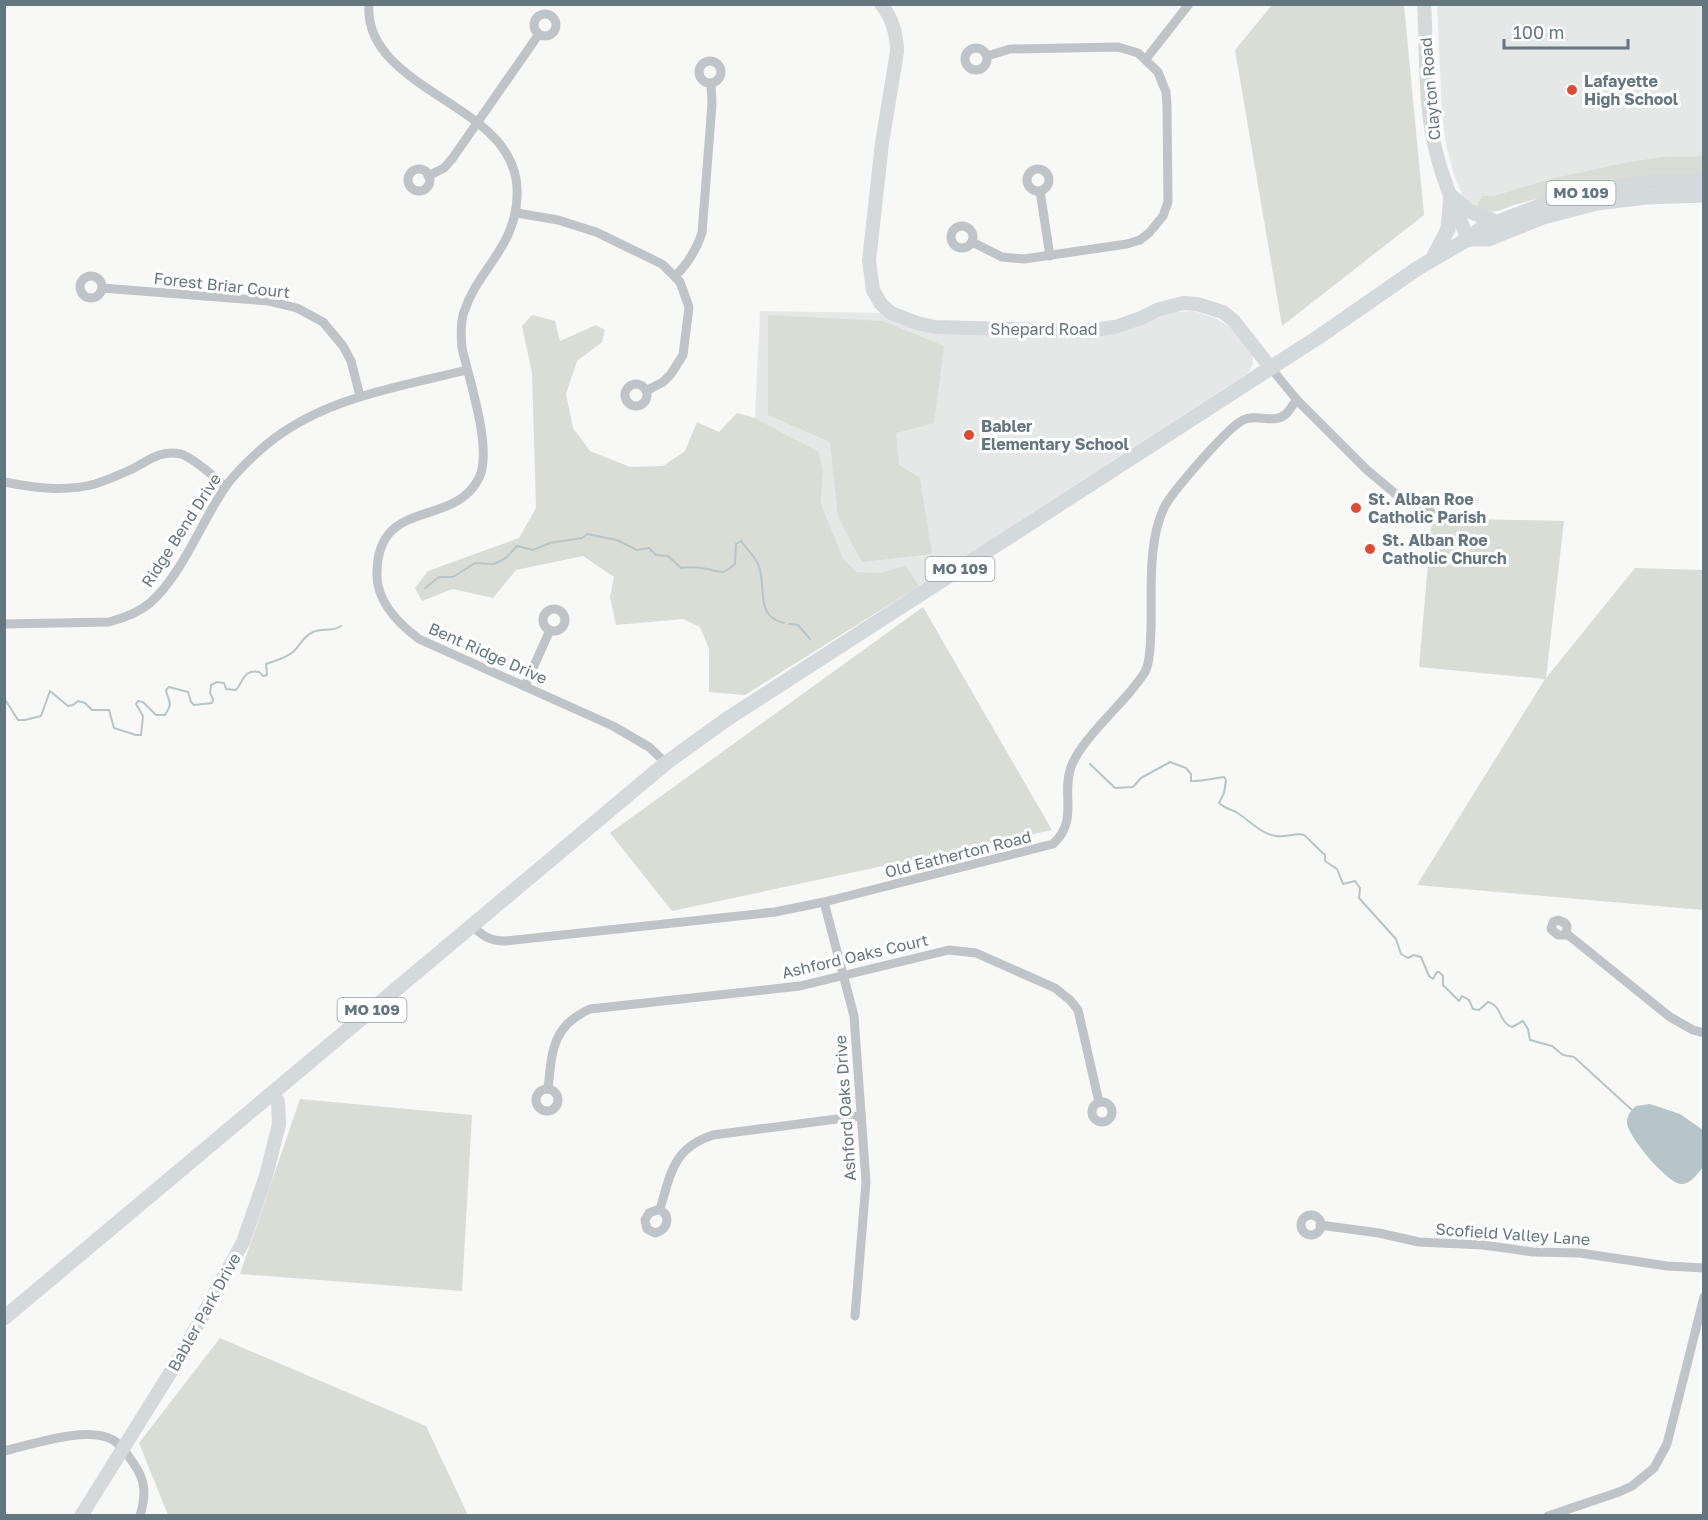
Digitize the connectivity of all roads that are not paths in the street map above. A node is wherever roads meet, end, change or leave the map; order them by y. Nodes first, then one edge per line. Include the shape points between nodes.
1 (369, 4) edge
2 (881, 4) edge
3 (1189, 4) edge
4 (1424, 4) edge
5 (539, 34) dead end
6 (987, 56) dead end
7 (1146, 59) junction
8 (711, 83) dead end
9 (478, 123) junction
10 (428, 176) dead end
11 (1704, 181) edge
12 (1040, 191) dead end
13 (1704, 195) edge
14 (1451, 196) junction
15 (517, 213) junction
16 (1497, 222) junction
17 (1468, 239) junction
18 (972, 242) dead end
19 (1050, 256) junction
20 (1434, 258) junction
21 (675, 276) junction
22 (102, 288) dead end
23 (1270, 368) junction
24 (467, 370) junction
25 (646, 391) dead end
26 (360, 396) junction
27 (1297, 400) junction
28 (4, 482) edge
29 (225, 486) junction
30 (1431, 512) dead end
31 (4, 624) edge
32 (550, 630) dead end
33 (525, 686) junction
34 (666, 762) junction
35 (824, 902) junction
36 (472, 926) junction
37 (1567, 934) dead end
38 (844, 976) junction
39 (1704, 1033) edge
40 (548, 1089) dead end
41 (272, 1093) junction
42 (1099, 1102) dead end
43 (860, 1116) junction
44 (660, 1209) dead end
45 (1320, 1225) dead end
46 (1704, 1268) edge
47 (1704, 1297) edge
48 (855, 1316) dead end
49 (4, 1318) edge
50 (123, 1449) junction
51 (4, 1451) edge
52 (81, 1515) edge
53 (140, 1515) edge
54 (1548, 1515) edge

1 - 9 street, Bent Ridge Drive via 372,33 393,63
2 - 23 street, Shepard Road via 893,24 897,52 869,261 873,290 885,309 901,318 935,327 1083,332 1115,327 1157,309 1197,304 1222,312 1234,321
3 - 7 street
4 - 14 street, Clayton Road via 1432,132
5 - 9 street
6 - 7 street via 1010,49 1109,47 1128,49
7 - 19 street via 1158,72 1166,92 1169,194 1163,216 1135,242
8 - 21 street via 702,233 697,248
9 - 10 street via 444,168
9 - 15 street, Bent Ridge Drive via 497,140 514,169
11 - 16 main road, MO 109 via 1651,182 1592,191 1563,197
12 - 19 street
13 - 17 main road, MO 109 via 1598,203 1543,217 1488,238
14 - 16 main road via 1469,212
14 - 17 street, Clayton Road
14 - 20 main road via 1448,229
15 - 21 street via 596,232 662,264
15 - 24 street, Bent Ridge Drive via 512,231 463,314 461,337
16 - 17 main road, MO 109
17 - 20 main road, MO 109
18 - 19 street via 1011,258
20 - 23 main road, MO 109
21 - 25 street via 689,307 685,348 671,374
22 - 26 street, Forest Briar Court via 268,301 297,308 323,322 343,346
23 - 27 street, Shepard Road
23 - 34 main road, MO 109 via 766,693
24 - 26 street, Ridge Bend Drive
24 - 33 street, Bent Ridge Drive via 485,454 480,477 460,500 417,515 392,531 378,556 378,585 392,615 419,639
26 - 29 street, Ridge Bend Drive via 328,407 272,440
27 - 30 street, Shepard Road via 1385,485
27 - 35 street, Old Eatherton Road via 1285,415 1275,420 1251,417 1240,421 1166,505 1154,543 1146,670 1076,758 1069,779 1069,813 1060,838 1047,848
28 - 29 street via 48,489 93,484 165,453 188,457
29 - 31 street, Ridge Bend Drive via 169,581 139,611 109,622
32 - 33 street
33 - 34 street, Bent Ridge Drive via 630,735
34 - 36 main road, MO 109
35 - 36 street, Old Eatherton Road via 775,912 505,941 493,941
35 - 38 street, Ashford Oaks Drive
36 - 41 main road, MO 109
37 - 39 street via 1670,1017
38 - 40 street, Ashford Oaks Court via 800,986 590,1009 572,1018 558,1035 551,1054
38 - 42 street, Ashford Oaks Court via 949,950 964,950 1055,988 1078,1010
38 - 43 street, Ashford Oaks Drive via 854,1016
41 - 49 main road, MO 109
41 - 50 street, Babler Park Drive via 278,1102 279,1124 243,1242 180,1357
43 - 44 street via 700,1139 677,1159
43 - 48 street, Ashford Oaks Drive via 866,1182
45 - 46 street, Scofield Valley Lane via 1419,1242 1580,1253
47 - 54 street via 1667,1444 1654,1468 1632,1486
50 - 51 street via 112,1439 75,1435
50 - 52 street, Babler Park Drive
50 - 53 street via 143,1478 146,1491

